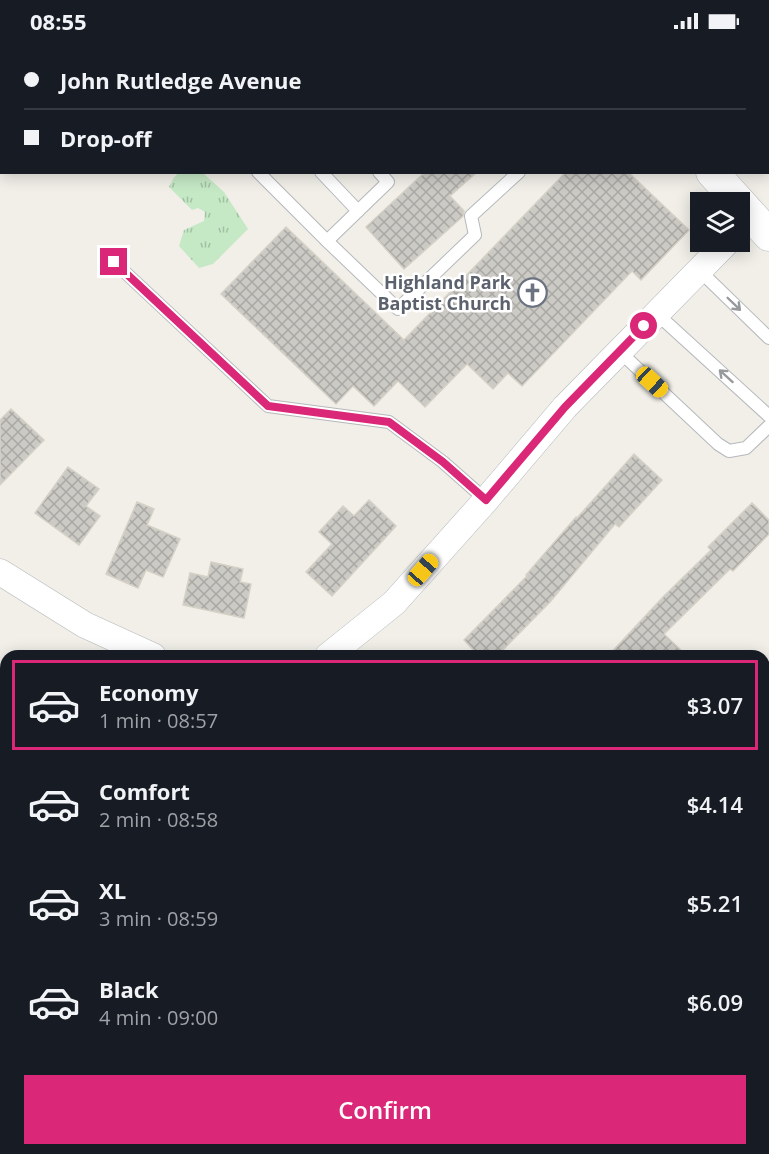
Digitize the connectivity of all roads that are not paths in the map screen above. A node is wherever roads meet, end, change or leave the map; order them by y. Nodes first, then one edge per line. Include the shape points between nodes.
1 (260, 174) edge
2 (323, 174) edge
3 (381, 174) edge
4 (517, 174) edge
5 (714, 174) edge
6 (358, 211) junction
7 (753, 226) edge
8 (327, 241) junction
9 (717, 252) edge
10 (114, 262) dead end
11 (699, 270) junction
12 (656, 313) junction
13 (769, 338) edge
14 (620, 351) junction
15 (769, 416) edge
16 (769, 426) edge
17 (486, 500) junction
18 (0, 572) edge
19 (140, 650) edge
20 (335, 650) edge

1 - 8 lane
2 - 6 lane
3 - 6 lane via 388,182
4 - 8 lane via 471,216 475,235 398,309
5 - 7 street
6 - 8 lane
9 - 11 street
10 - 17 lane via 268,406 389,422
11 - 12 street
11 -> 13 lane
12 - 14 street
15 -> 12 lane
14 - 16 lane via 729,451 746,448
14 - 17 street via 565,407
17 - 20 street via 394,603
18 - 19 street via 85,625

